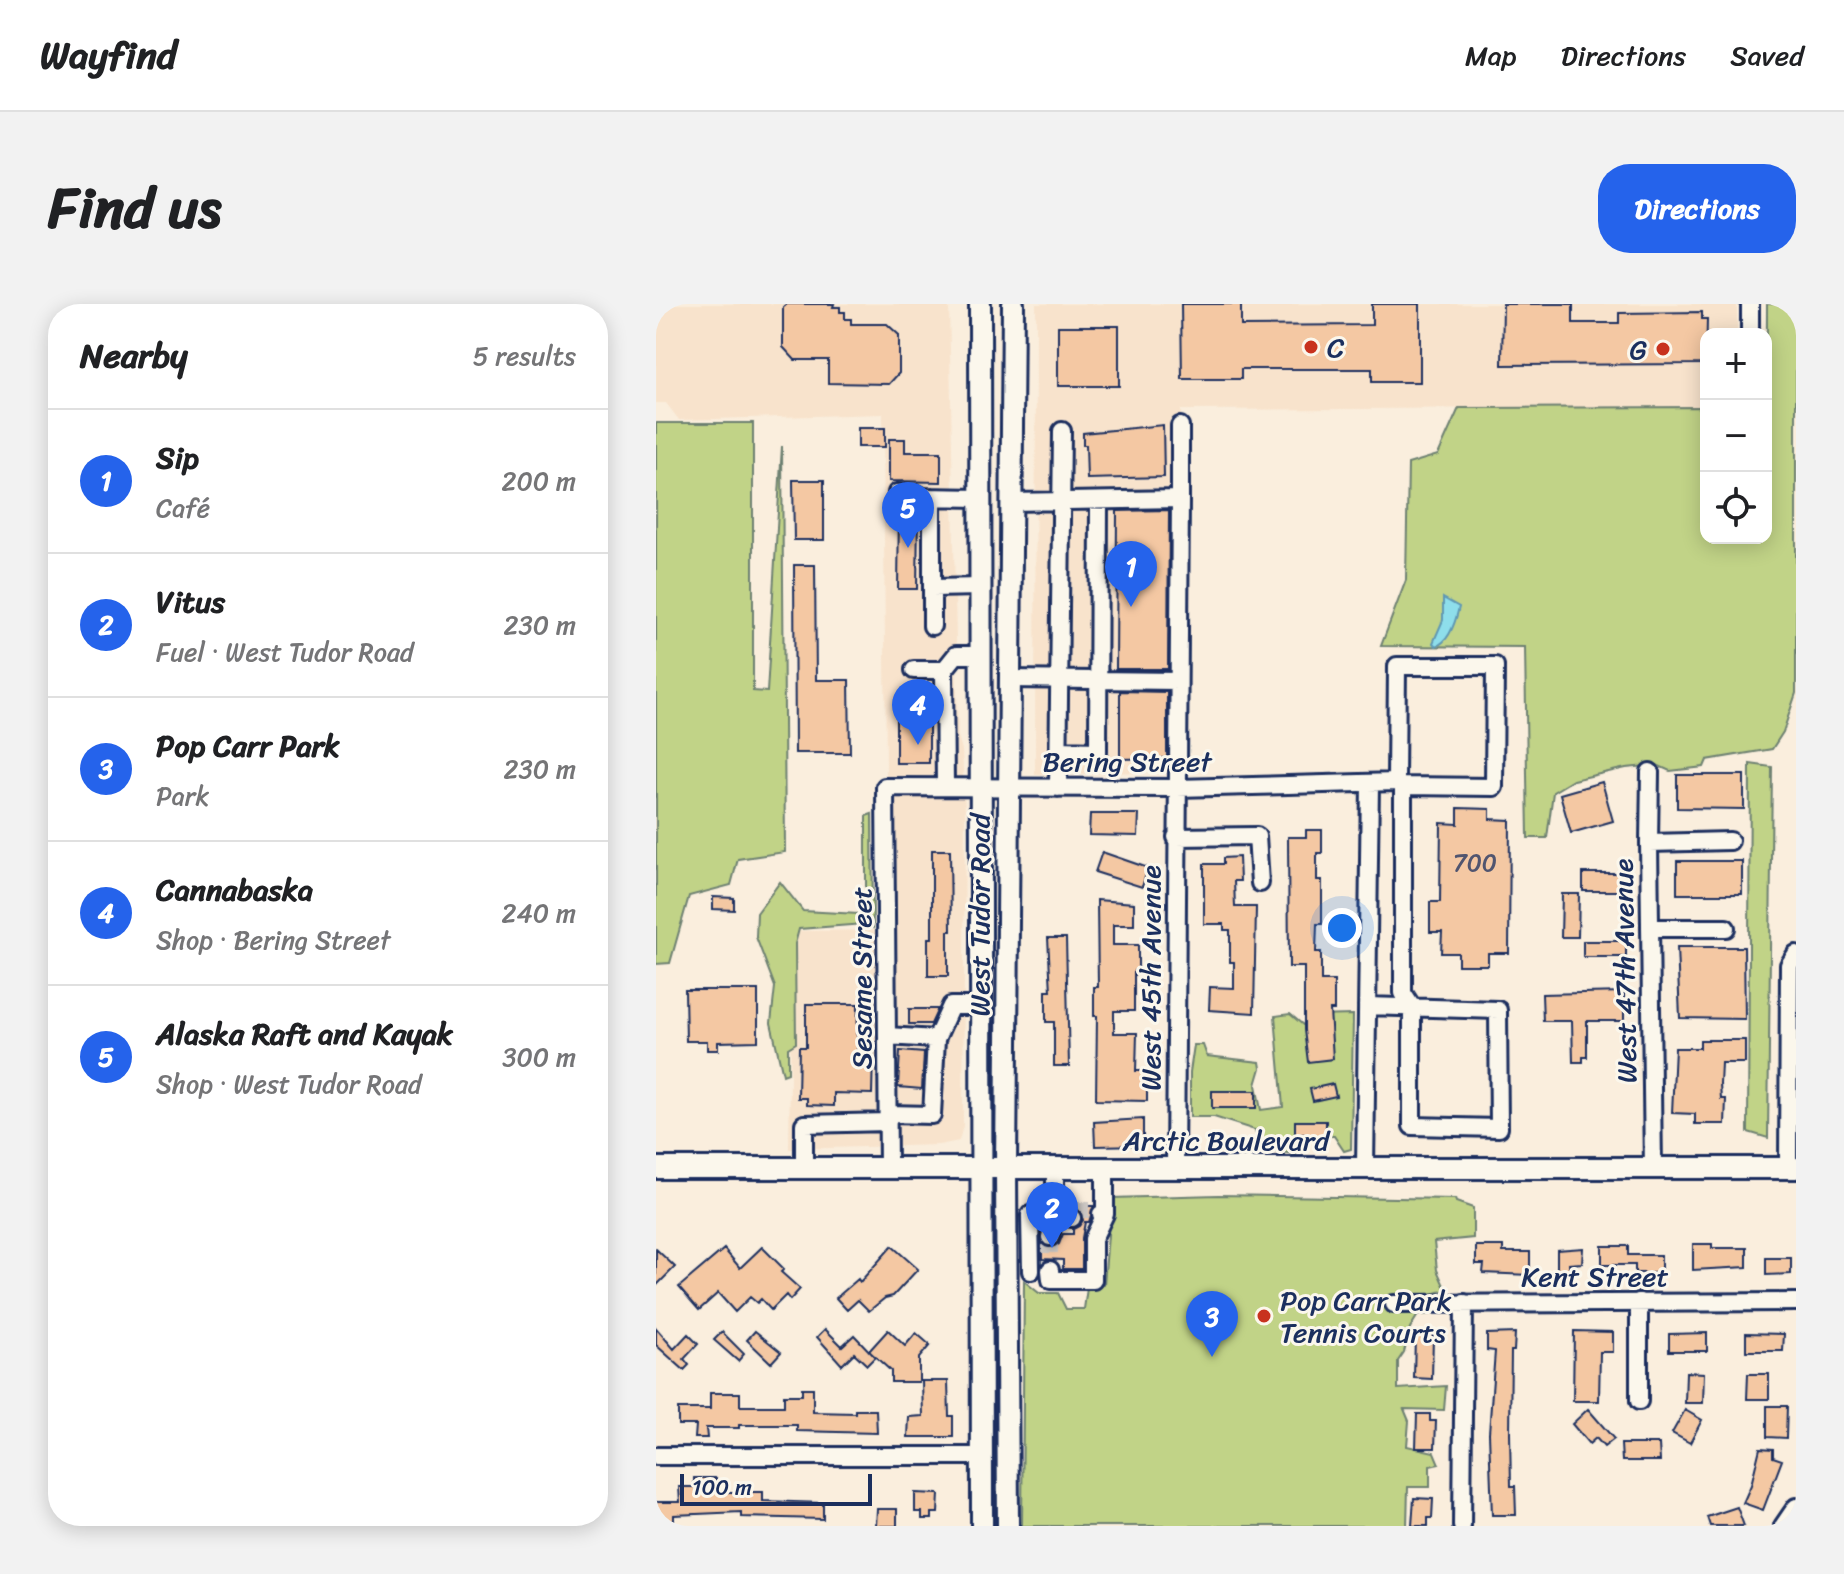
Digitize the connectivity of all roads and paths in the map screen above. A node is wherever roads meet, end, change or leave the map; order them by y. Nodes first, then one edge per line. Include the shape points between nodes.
1 (980, 304) edge
2 (1013, 304) edge
3 (1750, 304) edge
4 (1750, 328) edge
5 (1180, 426) dead end
6 (1062, 431) dead end
7 (897, 493) dead end
8 (932, 497) junction
9 (980, 498) junction
10 (1180, 499) junction
11 (1062, 501) junction
12 (1099, 501) junction
13 (1011, 502) junction
14 (981, 587) junction
15 (932, 588) junction
16 (932, 626) dead end
17 (981, 655) junction
18 (914, 670) dead end
19 (944, 670) junction
20 (1009, 679) junction
21 (1059, 681) junction
22 (1099, 681) junction
23 (1178, 681) junction
24 (1058, 750) junction
25 (1650, 772) dead end
26 (1370, 783) junction
27 (1399, 784) junction
28 (885, 787) joint
29 (945, 787) junction
30 (981, 788) junction
31 (1008, 788) junction
32 (1058, 788) junction
33 (1177, 788) junction
34 (1176, 837) junction
35 (1730, 841) dead end
36 (1649, 843) junction
37 (1260, 883) dead end
38 (1650, 928) junction
39 (1726, 928) dead end
40 (1796, 954) edge
41 (1792, 990) edge
42 (981, 1006) junction
43 (1367, 1006) junction
44 (1412, 1007) junction
45 (887, 1036) junction
46 (936, 1039) junction
47 (888, 1118) junction
48 (656, 1168) edge
49 (888, 1168) junction
50 (981, 1168) junction
51 (1006, 1168) junction
52 (1055, 1168) junction
53 (1105, 1168) junction
54 (1365, 1168) junction
55 (1792, 1168) edge
56 (804, 1169) junction
57 (1175, 1169) junction
58 (1653, 1169) junction
59 (1066, 1214) junction
60 (1006, 1215) junction
61 (1030, 1215) junction
62 (1050, 1237) tunnel mouth
63 (1006, 1271) junction
64 (1031, 1271) junction
65 (1639, 1302) junction
66 (1796, 1302) edge
67 (1464, 1303) junction
68 (1394, 1304) dead end
69 (1639, 1401) dead end
70 (656, 1456) edge
71 (981, 1456) junction
72 (1796, 1507) edge
73 (982, 1526) edge
74 (1008, 1526) edge
75 (1462, 1526) edge
76 (1783, 1526) edge

1 - 9 main road, West Tudor Road
2 - 13 main road, West Tudor Road
3 - 4 street
5 - 10 street, West 45th Avenue
6 - 11 street
7 - 8 street
8 - 9 street
8 - 15 street
9 - 14 main road, West Tudor Road
10 - 12 street
10 - 23 street, West 45th Avenue
11 - 12 street
11 - 13 street
11 - 21 street
12 - 22 street
13 - 20 main road, West Tudor Road
14 - 15 street
14 - 17 main road, West Tudor Road
15 - 16 street
17 - 19 street via 956,655
17 - 30 main road, West Tudor Road
18 - 19 street
19 - 29 street
20 - 21 street
20 - 31 main road, West Tudor Road
21 - 22 street
21 - 24 street
22 - 23 street
22 - 24 street via 1098,751
23 - 33 street, West 45th Avenue
24 - 32 street
25 - 36 street, West 47th Avenue
26 - 27 street, Bering Street
26 - 33 street, Bering Street
26 - 43 street
27 - 27 street via 1494,787 1495,666 1397,666
27 - 44 street via 1403,993
28 - 29 street, Bering Street
28 - 45 street, Sesame Street
29 - 30 street, Bering Street
30 - 31 street, Bering Street
30 - 42 main road, West Tudor Road
31 - 32 street, Bering Street
31 - 51 main road, West Tudor Road
32 - 33 street, Bering Street
33 - 34 street, West 45th Avenue
34 - 37 street via 1257,836
34 - 57 street, West 45th Avenue
35 - 36 street
36 - 38 street, West 47th Avenue
38 - 39 street
38 - 58 street, West 47th Avenue
40 - 41 street via 1789,965
41 - 55 street
42 - 46 street via 951,1006
42 - 50 main road, West Tudor Road
43 - 44 street
43 - 54 street
44 - 44 street via 1498,1010 1499,1128 1412,1126
45 - 46 street
45 - 47 street, Sesame Street
46 - 47 street via 932,1115
47 - 49 street, Sesame Street
47 - 56 street via 804,1124
48 - 56 main road, Arctic Boulevard
49 - 50 main road, Arctic Boulevard
49 - 56 main road, Arctic Boulevard
50 - 51 main road, Arctic Boulevard
50 - 71 main road, West Tudor Road
51 - 52 main road, Arctic Boulevard
51 - 60 main road, West Tudor Road
52 - 53 main road, Arctic Boulevard
52 - 59 street
53 - 57 main road, Arctic Boulevard
53 - 64 street via 1093,1239 1093,1280 1051,1280 1050,1265
54 - 57 main road, Arctic Boulevard
54 - 58 main road, Arctic Boulevard
55 - 58 main road, Arctic Boulevard
59 - 61 street
59 - 62 street
60 - 61 street
60 - 63 main road, West Tudor Road
61 - 64 street
63 - 64 street
63 - 74 main road, West Tudor Road
65 - 66 street, Kent Street
65 - 67 street, Kent Street
65 - 69 street
67 - 68 street, Kent Street
67 - 75 street
70 - 71 street
71 - 73 main road, West Tudor Road
72 - 76 street

